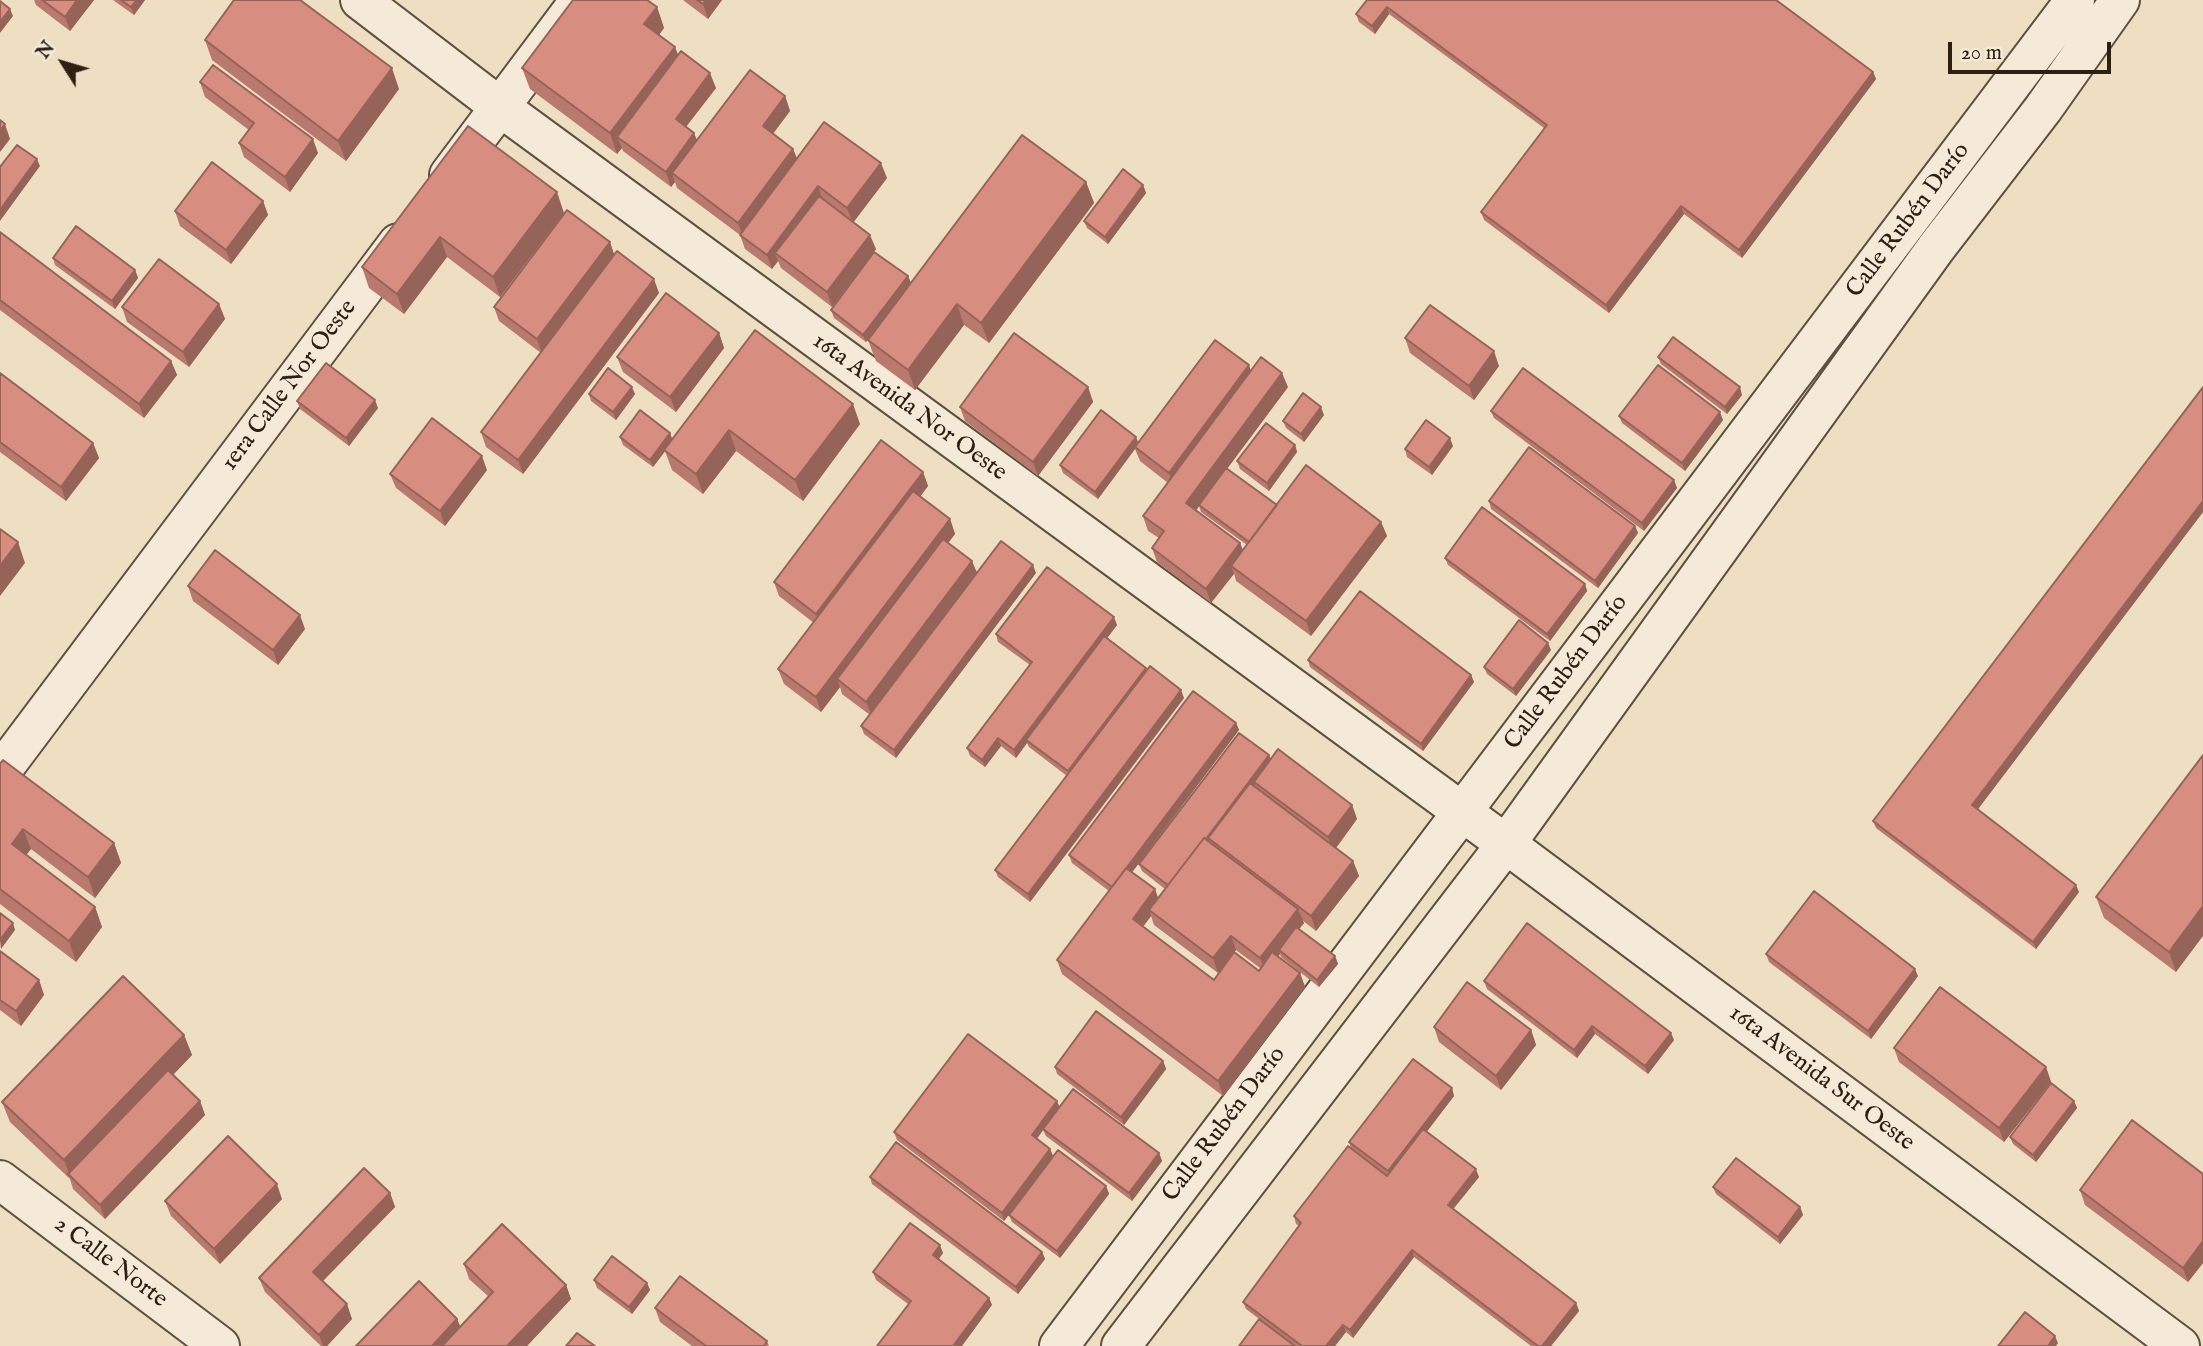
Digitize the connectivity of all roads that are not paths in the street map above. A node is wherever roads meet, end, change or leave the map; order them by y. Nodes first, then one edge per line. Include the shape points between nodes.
1 (360, 0) edge
2 (580, 0) edge
3 (2075, 0) edge
4 (2120, 0) edge
5 (500, 107) junction
6 (0, 773) edge
7 (1461, 813) junction
8 (1506, 844) junction
9 (0, 1180) edge
10 (220, 1346) edge
11 (1059, 1346) edge
12 (1121, 1346) edge
13 (2180, 1346) edge

1 - 5 street, 16ta Avenida Nor Oeste
2 - 5 street, 1era Calle Nor Oeste
3 - 7 street, Calle Rubén Darío
4 - 8 street, Calle Rubén Darío
5 - 6 street, 1era Calle Nor Oeste
5 - 7 street, 16ta Avenida Nor Oeste
7 - 8 street, 16ta Avenida Sur Oeste
7 - 11 street, Calle Rubén Darío
8 - 12 street, Calle Rubén Darío
8 - 13 street, 16ta Avenida Sur Oeste
9 - 10 street, 2 Calle Norte

